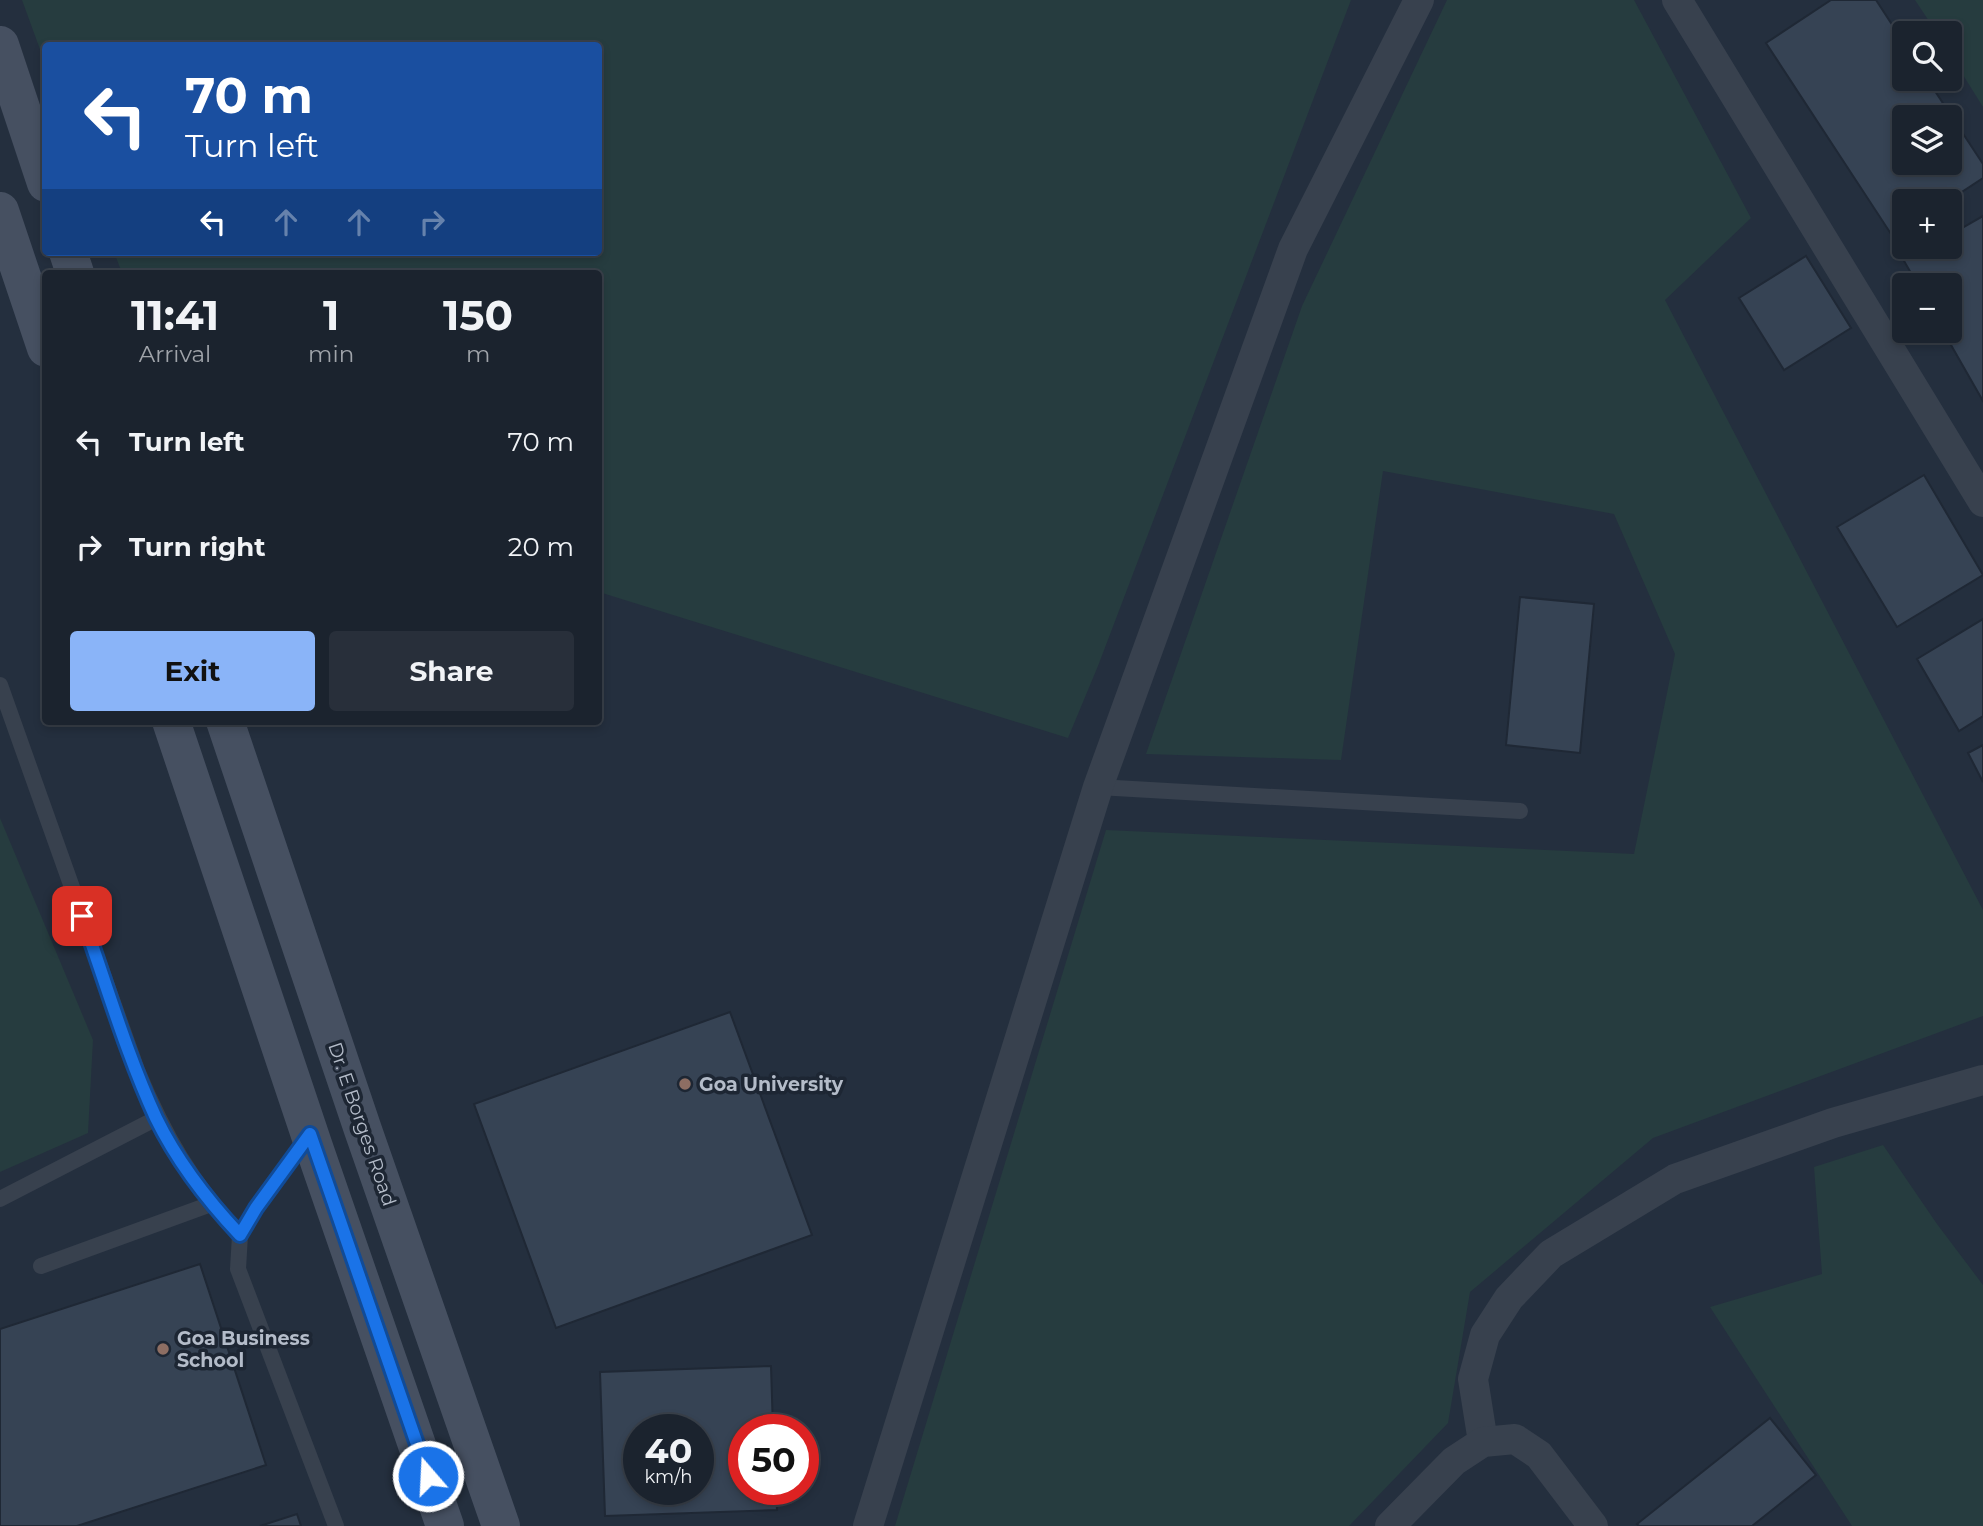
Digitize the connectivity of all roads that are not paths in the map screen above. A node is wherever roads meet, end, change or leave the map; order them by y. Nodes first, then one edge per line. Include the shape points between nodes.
1 (1419, 0) edge
2 (1677, 0) edge
3 (0, 45) edge
4 (42, 171) edge
5 (0, 211) edge
6 (42, 336) edge
7 (1983, 502) edge
8 (0, 685) edge
9 (172, 725) edge
10 (226, 725) edge
11 (1098, 787) junction
12 (1520, 811) dead end
13 (1983, 1080) edge
14 (157, 1118) junction
15 (310, 1134) junction
16 (0, 1199) edge
17 (211, 1204) junction
18 (240, 1235) junction
19 (41, 1266) dead end
20 (1483, 1442) junction
21 (336, 1526) edge
22 (445, 1526) edge
23 (501, 1526) edge
24 (868, 1526) edge
25 (1390, 1526) edge
26 (1593, 1526) edge

1 - 11 street via 1293,249
2 - 7 street
3 - 4 main road
5 - 6 main road
8 - 14 lane
9 - 15 main road
10 - 23 main road, Dr. E Borges Road
11 - 12 lane
11 - 24 street
13 - 20 street via 1833,1124 1675,1180 1551,1254 1509,1298 1485,1335 1473,1379
14 - 16 lane
14 - 17 lane
15 - 18 lane
15 - 22 main road
17 - 18 lane
17 - 19 lane
18 - 21 lane via 237,1269
20 - 25 street via 1454,1461
20 - 26 street via 1515,1439 1539,1455

